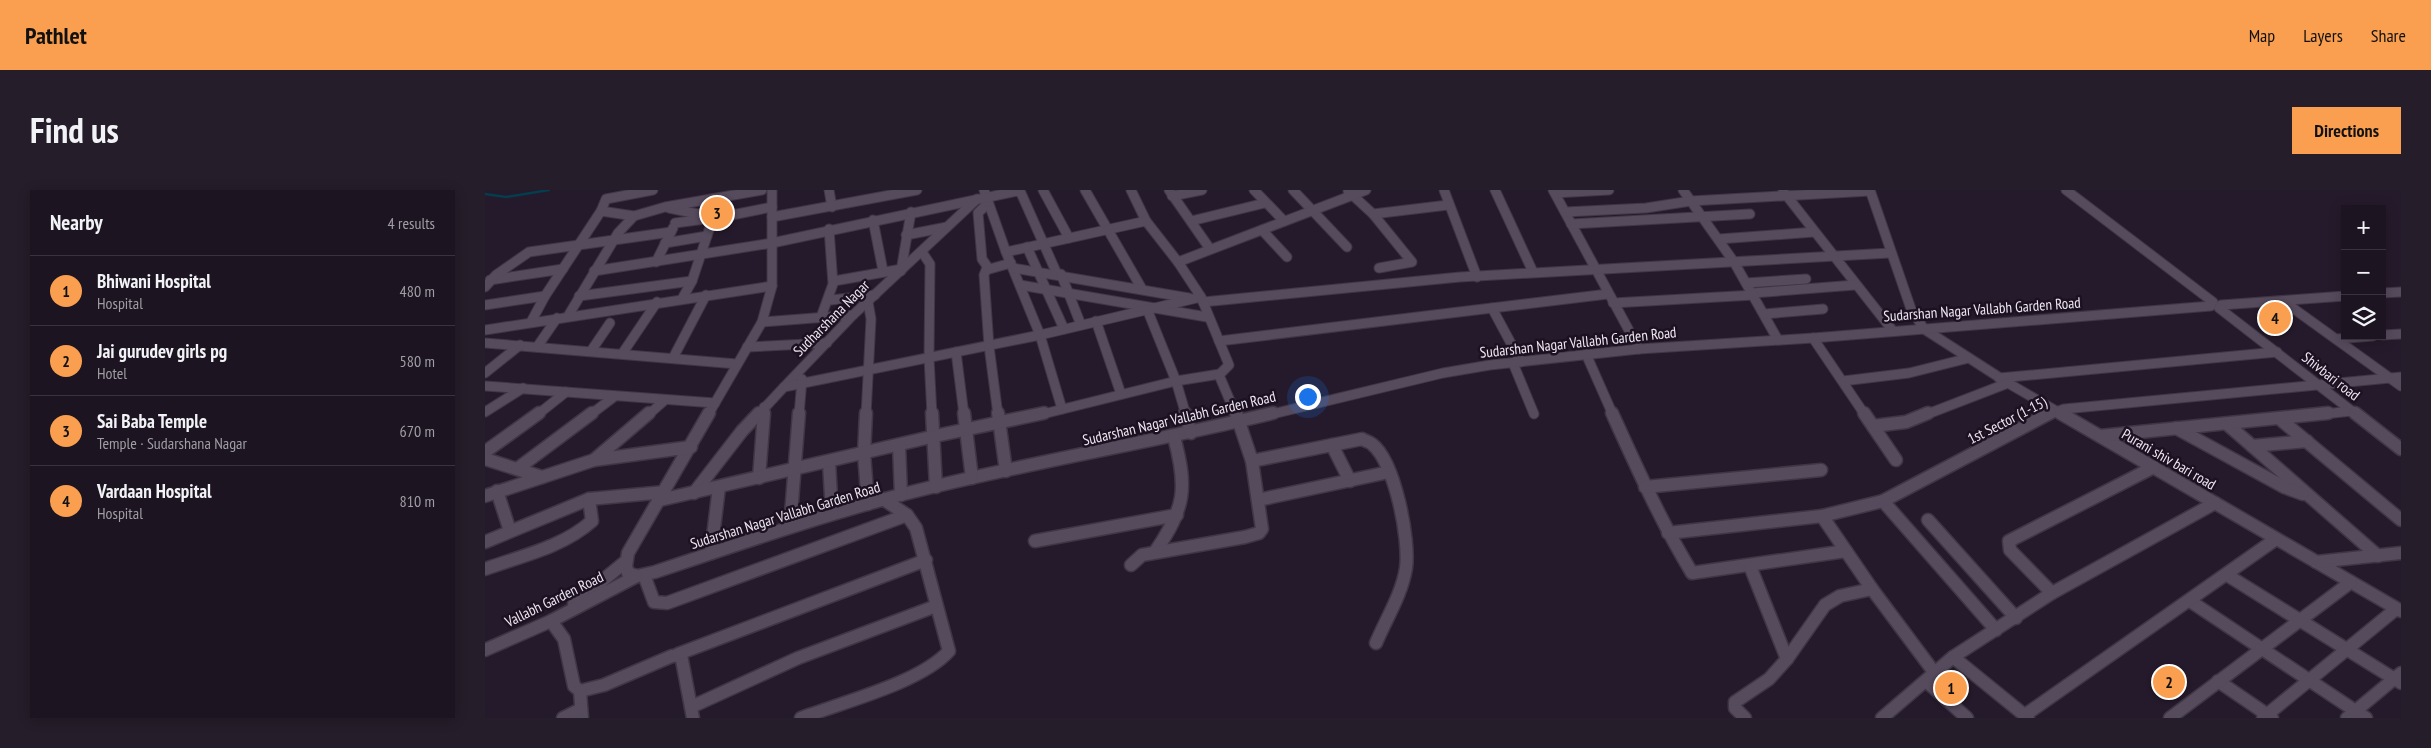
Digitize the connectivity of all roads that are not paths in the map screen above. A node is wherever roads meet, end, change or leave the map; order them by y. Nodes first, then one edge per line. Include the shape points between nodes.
1 (653, 190) edge
2 (705, 190) edge
3 (762, 190) edge
4 (772, 190) edge
5 (829, 190) edge
6 (917, 190) edge
7 (1018, 190) edge
8 (1043, 190) edge
9 (1085, 190) edge
10 (1131, 190) edge
11 (1202, 190) edge
12 (1254, 190) edge
13 (1293, 190) edge
14 (1366, 190) edge
15 (1443, 190) edge
16 (1495, 190) edge
17 (1609, 190) edge
18 (1683, 190) edge
19 (1870, 190) edge
20 (2066, 190) edge
21 (1554, 191) edge
22 (1170, 193) edge
23 (1349, 193) edge
24 (1784, 193) edge
25 (984, 197) edge
26 (703, 200) junction
27 (1691, 201) junction
28 (1265, 204) junction
29 (1449, 205) junction
30 (832, 206) junction
31 (665, 207) junction
32 (772, 207) junction
33 (1310, 210) junction
34 (601, 211) junction
35 (649, 211) junction
36 (682, 211) junction
37 (911, 212) junction
38 (1565, 212) junction
39 (1373, 214) junction
40 (1750, 214) dead end
41 (634, 216) junction
42 (773, 217) junction
43 (1703, 217) junction
44 (713, 218) junction
45 (873, 220) junction
46 (1191, 220) junction
47 (1146, 221) junction
48 (1284, 221) junction
49 (1571, 224) junction
50 (947, 227) junction
51 (673, 228) junction
52 (829, 229) junction
53 (1107, 230) junction
54 (1262, 230) junction
55 (1814, 232) junction
56 (906, 235) junction
57 (707, 236) junction
58 (1069, 238) junction
59 (1719, 239) junction
60 (614, 240) junction
61 (772, 240) junction
62 (665, 243) junction
63 (580, 244) junction
64 (1043, 244) junction
65 (1027, 247) junction
66 (1347, 247) dead end
67 (1210, 249) junction
68 (922, 252) junction
69 (1006, 252) junction
70 (1890, 253) junction
71 (700, 255) junction
72 (1832, 256) junction
73 (1287, 257) dead end
74 (656, 262) junction
75 (1178, 262) junction
76 (1734, 262) junction
77 (1411, 263) junction
78 (1012, 265) junction
79 (1594, 267) junction
80 (904, 268) junction
81 (1379, 268) dead end
82 (563, 269) junction
83 (989, 269) junction
84 (594, 271) junction
85 (883, 271) junction
86 (1035, 271) junction
87 (1533, 272) junction
88 (1059, 274) junction
89 (1477, 277) junction
90 (834, 278) junction
91 (1806, 279) dead end
92 (692, 281) junction
93 (1422, 281) junction
94 (486, 283) edge
95 (1747, 283) junction
96 (1112, 284) junction
97 (1020, 285) junction
98 (1855, 285) junction
99 (772, 286) junction
100 (1045, 289) junction
101 (1142, 289) junction
102 (1067, 292) junction
103 (2401, 292) edge
104 (2386, 293) edge
105 (1753, 294) junction
106 (706, 295) junction
107 (545, 296) junction
108 (579, 296) junction
109 (2341, 296) edge
110 (871, 298) junction
111 (1610, 298) junction
112 (682, 299) junction
113 (1199, 299) junction
114 (831, 300) junction
115 (2283, 301) junction
116 (657, 302) junction
117 (1121, 303) junction
118 (485, 305) edge
119 (2216, 305) junction
120 (1492, 308) junction
121 (1148, 309) junction
122 (1823, 309) dead end
123 (1126, 314) junction
124 (1764, 314) junction
125 (853, 315) junction
126 (568, 316) junction
127 (821, 317) junction
128 (1207, 317) junction
129 (557, 318) junction
130 (1096, 321) junction
131 (531, 322) junction
132 (762, 322) junction
133 (610, 323) dead end
134 (1081, 325) junction
135 (1064, 329) junction
136 (1924, 329) junction
137 (485, 330) edge
138 (1893, 331) junction
139 (1040, 334) junction
140 (2401, 334) edge
141 (2386, 336) edge
142 (1813, 338) junction
143 (2336, 339) junction
144 (2341, 339) edge
145 (1778, 340) junction
146 (1219, 341) junction
147 (827, 342) junction
148 (485, 343) edge
149 (520, 345) junction
150 (989, 346) junction
151 (537, 347) junction
152 (747, 347) junction
153 (1639, 349) junction
154 (591, 351) junction
155 (956, 352) junction
156 (2277, 352) junction
157 (622, 354) junction
158 (1586, 354) junction
159 (673, 358) junction
160 (929, 358) junction
161 (1969, 358) junction
162 (1517, 362) junction
163 (737, 364) junction
164 (805, 365) junction
165 (867, 371) junction
166 (485, 373) edge
167 (1220, 374) junction
168 (2401, 377) edge
169 (2389, 378) junction
170 (2004, 380) junction
171 (1176, 381) junction
172 (1843, 382) junction
173 (801, 384) junction
174 (2317, 384) junction
175 (485, 386) edge
176 (2401, 386) edge
177 (783, 387) junction
178 (523, 388) junction
179 (566, 392) junction
180 (1121, 394) junction
181 (615, 396) junction
182 (665, 400) junction
183 (715, 403) junction
184 (764, 407) junction
185 (1063, 409) junction
186 (2055, 411) junction
187 (485, 412) edge
188 (2352, 412) junction
189 (1534, 414) dead end
190 (2281, 420) junction
191 (1239, 421) junction
192 (1001, 424) junction
193 (2227, 424) junction
194 (1873, 426) junction
195 (2176, 428) junction
196 (966, 430) junction
197 (1191, 433) junction
198 (935, 436) junction
199 (2100, 436) junction
200 (1174, 437) junction
201 (2307, 442) junction
202 (899, 445) junction
203 (1332, 445) junction
204 (2252, 446) junction
205 (691, 447) junction
206 (2401, 449) edge
207 (485, 452) edge
208 (864, 454) junction
209 (485, 459) edge
210 (593, 460) junction
211 (1896, 460) dead end
212 (1252, 461) junction
213 (829, 462) junction
214 (2154, 467) junction
215 (517, 469) junction
216 (796, 470) junction
217 (1821, 470) dead end
218 (1006, 471) junction
219 (1389, 472) junction
220 (542, 476) junction
221 (759, 478) junction
222 (972, 478) junction
223 (1350, 481) junction
224 (719, 487) junction
225 (936, 487) junction
226 (1645, 487) junction
227 (497, 491) junction
228 (694, 493) junction
229 (901, 495) junction
230 (485, 496) edge
231 (662, 496) junction
232 (2310, 497) junction
233 (589, 499) junction
234 (883, 500) junction
235 (1258, 500) junction
236 (1883, 501) junction
237 (2215, 503) junction
238 (868, 504) junction
239 (832, 514) junction
240 (907, 515) junction
241 (1177, 515) junction
242 (1823, 516) junction
243 (2399, 516) edge
244 (1928, 520) dead end
245 (790, 527) junction
246 (510, 531) junction
247 (1668, 533) junction
248 (2276, 539) junction
249 (1035, 541) dead end
250 (485, 542) edge
251 (1846, 551) junction
252 (1155, 552) junction
253 (711, 553) junction
254 (2401, 554) edge
255 (2378, 556) junction
256 (926, 560) junction
257 (625, 562) junction
258 (2316, 562) junction
259 (1131, 565) dead end
260 (1750, 566) junction
261 (485, 569) edge
262 (2227, 575) junction
263 (640, 576) junction
264 (2351, 582) junction
265 (1871, 589) junction
266 (2052, 593) junction
267 (2190, 601) junction
268 (936, 606) junction
269 (2399, 610) edge
270 (556, 618) junction
271 (2017, 618) junction
272 (2300, 620) junction
273 (1995, 630) junction
274 (1375, 643) dead end
275 (2261, 649) junction
276 (485, 650) edge
277 (2346, 650) junction
278 (678, 654) junction
279 (1953, 657) junction
280 (1787, 659) junction
281 (1930, 677) junction
282 (2399, 678) edge
283 (2218, 681) junction
284 (2308, 681) junction
285 (581, 691) junction
286 (692, 713) edge
287 (581, 714) edge
288 (1891, 716) edge
289 (2356, 716) edge
290 (2026, 717) edge
291 (2267, 717) edge
292 (563, 718) edge
293 (803, 718) edge
294 (1745, 718) edge
295 (1967, 718) edge
296 (2170, 718) edge

1 - 34 street via 605,199
1 - 35 street
2 - 26 street
3 - 26 street
4 - 32 street
5 - 30 street
6 - 30 street
7 - 25 street
7 - 64 street
8 - 58 street
9 - 53 street
10 - 47 street
11 - 22 street
12 - 28 street
13 - 33 street
14 - 23 street
15 - 29 street
16 - 87 street
17 - 21 street
18 - 27 street
19 - 24 street
19 - 70 street
20 - 119 street, Shivbari road
21 - 38 street
22 - 46 street
23 - 33 street
23 - 39 street
24 - 27 street
24 - 55 street
25 - 37 street
25 - 50 street
25 - 69 street
25 - 83 street via 978,214 982,259
26 - 31 street
27 - 38 street via 1647,208
27 - 43 street
28 - 46 street
28 - 48 street
29 - 39 street
29 - 89 street
30 - 42 street
31 - 35 street
31 - 36 street
32 - 42 street
32 - 44 street
33 - 48 street
33 - 66 street
34 - 41 street
34 - 63 street
35 - 41 street
36 - 44 street
36 - 51 street
37 - 45 street
37 - 56 street
38 - 49 street
39 - 77 street via 1412,260
40 - 43 street
41 - 60 street
42 - 61 street
43 - 49 street
43 - 59 street
44 - 51 street
44 - 57 street
45 - 52 street
45 - 85 street
46 - 67 street
47 - 53 street
47 - 75 street
48 - 54 street
49 - 79 street
50 - 56 street
50 - 68 street
51 - 60 street
51 - 62 street
52 - 61 street
52 - 90 street
53 - 58 street
53 - 101 street
54 - 67 street
54 - 73 street
55 - 59 street
55 - 72 street
56 - 80 street
57 - 62 street
57 - 71 street
58 - 64 street
59 - 76 street
60 - 63 street
60 - 84 street
61 - 71 street
61 - 99 street
62 - 74 street
63 - 82 street
63 - 94 street via 529,252
64 - 65 street
64 - 88 street
65 - 69 street
65 - 86 street
67 - 75 street
68 - 80 street
68 - 160 street via 930,264
69 - 78 street
70 - 72 street
70 - 136 street via 1911,309
71 - 74 street
71 - 92 street
72 - 76 street
72 - 98 street
74 - 84 street
75 - 113 street
76 - 79 street
76 - 95 street
77 - 81 street
77 - 93 street
78 - 83 street
78 - 86 street
78 - 97 street
79 - 87 street
79 - 111 street
80 - 85 street, Sudharshana Nagar
80 - 110 street, Sudharshana Nagar
82 - 94 street
82 - 107 street
83 - 150 street via 984,275
84 - 108 street
85 - 90 street, Sudharshana Nagar
86 - 88 street
86 - 100 street
87 - 89 street
88 - 96 street
88 - 102 street
89 - 93 street
90 - 114 street
91 - 95 street
92 - 108 street
92 - 112 street
93 - 113 street
95 - 105 street
96 - 101 street
96 - 117 street
97 - 100 street
97 - 139 street
98 - 105 street
98 - 138 street
99 - 106 street
99 - 132 street
100 - 102 street
100 - 135 street
101 - 113 street
102 - 117 street
102 - 134 street
103 - 104 street
105 - 111 street
105 - 124 street
106 - 112 street
106 - 159 street
107 - 118 street
107 - 131 street
108 - 126 street
109 - 115 street, Sudarshan Nagar Vallabh Garden Road
110 - 114 street
110 - 125 street, Sudharshana Nagar
110 - 165 street
111 - 120 street
111 - 153 street
112 - 116 street
113 - 121 street
113 - 128 street
114 - 127 street
115 - 119 street, Sudarshan Nagar Vallabh Garden Road
115 - 143 street
116 - 126 street
116 - 157 street
117 - 121 street
117 - 123 street
119 - 136 street, Sudarshan Nagar Vallabh Garden Road
119 - 156 street, Shivbari road
120 - 146 street
120 - 162 street
121 - 123 street
121 - 128 street
121 - 171 street
122 - 124 street
123 - 130 street
124 - 145 street
125 - 127 street
125 - 147 street, Sudharshana Nagar
126 - 129 street
127 - 132 street
128 - 146 street
129 - 131 street
129 - 151 street
130 - 134 street
130 - 180 street
131 - 137 street
132 - 152 street
133 - 154 street
134 - 135 street
135 - 139 street
136 - 138 street, Sudarshan Nagar Vallabh Garden Road
136 - 161 street, Purani shiv bari road
138 - 142 street, Sudarshan Nagar Vallabh Garden Road
139 - 150 street
139 - 185 street
140 - 141 street
142 - 145 street, Sudarshan Nagar Vallabh Garden Road
142 - 172 street
143 - 144 street
143 - 169 street
145 - 153 street, Sudarshan Nagar Vallabh Garden Road
146 - 167 street via 1229,365
147 - 152 street
147 - 164 street, Sudharshana Nagar
148 - 149 street
149 - 151 street
149 - 166 street
150 - 155 street
150 - 192 street
151 - 154 street
152 - 163 street
153 - 158 street, Sudarshan Nagar Vallabh Garden Road
154 - 157 street
155 - 160 street
155 - 196 street
156 - 170 street
156 - 174 street, Shivbari road
157 - 159 street
158 - 162 street, Sudarshan Nagar Vallabh Garden Road
158 - 226 street
159 - 163 street
160 - 165 street
160 - 198 street
161 - 170 street, Purani shiv bari road
161 - 172 street via 1909,373
162 - 189 street
162 - 191 street, Sudarshan Nagar Vallabh Garden Road via 1443,373
163 - 183 street
164 - 173 street
164 - 177 street, Sudharshana Nagar
165 - 173 street
165 - 208 street
167 - 171 street
167 - 191 street
168 - 169 street, 1st Sector (1-15)
169 - 174 street, 1st Sector (1-15)
169 - 176 street
170 - 186 street, Purani shiv bari road
170 - 194 street via 1906,422
171 - 180 street
171 - 197 street
172 - 194 street
173 - 177 street
173 - 216 street
174 - 186 street, 1st Sector (1-15)
174 - 188 street, Shivbari road
175 - 178 street
177 - 184 street, Sudharshana Nagar
178 - 179 street
178 - 187 street
179 - 181 street
179 - 207 street
180 - 185 street
181 - 182 street
181 - 215 street
182 - 183 street
182 - 210 street
183 - 205 street
184 - 221 street
184 - 228 street, Sudharshana Nagar
185 - 192 street
186 - 199 street, Purani shiv bari road
186 - 236 street, 1st Sector (1-15)
188 - 190 street
188 - 206 street, Shivbari road
190 - 193 street
190 - 201 street
191 - 197 street, Sudarshan Nagar Vallabh Garden Road
191 - 212 street
192 - 196 street
192 - 218 street
193 - 195 street
193 - 204 street
194 - 211 street
195 - 199 street
195 - 232 street via 2285,487
196 - 198 street
196 - 222 street
197 - 200 street, Sudarshan Nagar Vallabh Garden Road
198 - 202 street
198 - 225 street
199 - 214 street, Purani shiv bari road
200 - 218 street, Sudarshan Nagar Vallabh Garden Road
200 - 241 street via 1182,477
201 - 204 street
201 - 243 street
202 - 208 street
202 - 229 street
203 - 212 street
203 - 219 street via 1366,440
203 - 223 street
204 - 232 street
205 - 210 street
205 - 231 street
208 - 213 street
208 - 238 street
209 - 215 street
210 - 220 street
212 - 235 street
213 - 216 street
213 - 239 street
214 - 237 street, Purani shiv bari road
214 - 266 street via 2009,541 2010,550
215 - 220 street
216 - 221 street
216 - 245 street
217 - 226 street
218 - 222 street, Sudarshan Nagar Vallabh Garden Road
219 - 223 street
219 - 274 street via 1402,510 1407,557 1405,574
220 - 227 street
221 - 224 street
222 - 225 street, Sudarshan Nagar Vallabh Garden Road
223 - 235 street
224 - 228 street
224 - 253 street
225 - 229 street, Sudarshan Nagar Vallabh Garden Road
226 - 247 street
227 - 230 street
227 - 246 street
228 - 231 street
229 - 234 street, Sudarshan Nagar Vallabh Garden Road
231 - 233 street
231 - 257 street
232 - 255 street
233 - 246 street
233 - 261 street via 592,521 579,532
234 - 238 street, Sudarshan Nagar Vallabh Garden Road
234 - 240 street
235 - 252 street via 1263,523 1259,533
236 - 242 street, 1st Sector (1-15)
236 - 273 street
237 - 248 street, Purani shiv bari road
237 - 266 street
238 - 239 street, Sudarshan Nagar Vallabh Garden Road
239 - 245 street, Sudarshan Nagar Vallabh Garden Road
240 - 256 street via 916,528
240 - 263 street via 667,603 654,602
241 - 249 street
241 - 252 street
242 - 247 street, 1st Sector (1-15)
242 - 251 street
244 - 271 street
245 - 253 street, Sudarshan Nagar Vallabh Garden Road
246 - 250 street
247 - 260 street via 1692,573
248 - 258 street, Purani shiv bari road
248 - 262 street
251 - 260 street
251 - 265 street
252 - 259 street via 1138,556
253 - 263 street, Sudarshan Nagar Vallabh Garden Road
254 - 255 street
255 - 258 street
256 - 268 street
256 - 278 street
257 - 263 street via 628,573
257 - 270 street
258 - 264 street, Purani shiv bari road
260 - 280 street
262 - 267 street
262 - 272 street
263 - 270 street, Vallabh Garden Road
264 - 269 street, Purani shiv bari road
264 - 272 street
265 - 280 street via 1840,596 1825,605
265 - 281 street
266 - 271 street
267 - 275 street
267 - 290 street
268 - 286 street via 798,658
268 - 293 street via 950,648 945,659 920,673
269 - 277 street
270 - 276 street, Vallabh Garden Road
270 - 285 street via 574,686
271 - 273 street
272 - 275 street
272 - 277 street
273 - 279 street
275 - 283 street
275 - 284 street
277 - 282 street
277 - 284 street
278 - 285 street via 605,685
278 - 286 street via 683,658
279 - 281 street
279 - 290 street
280 - 294 street via 1769,679 1735,702 1735,708
281 - 288 street
281 - 295 street
282 - 289 street
283 - 291 street
283 - 296 street
284 - 289 street
284 - 291 street
285 - 287 street
287 - 292 street

